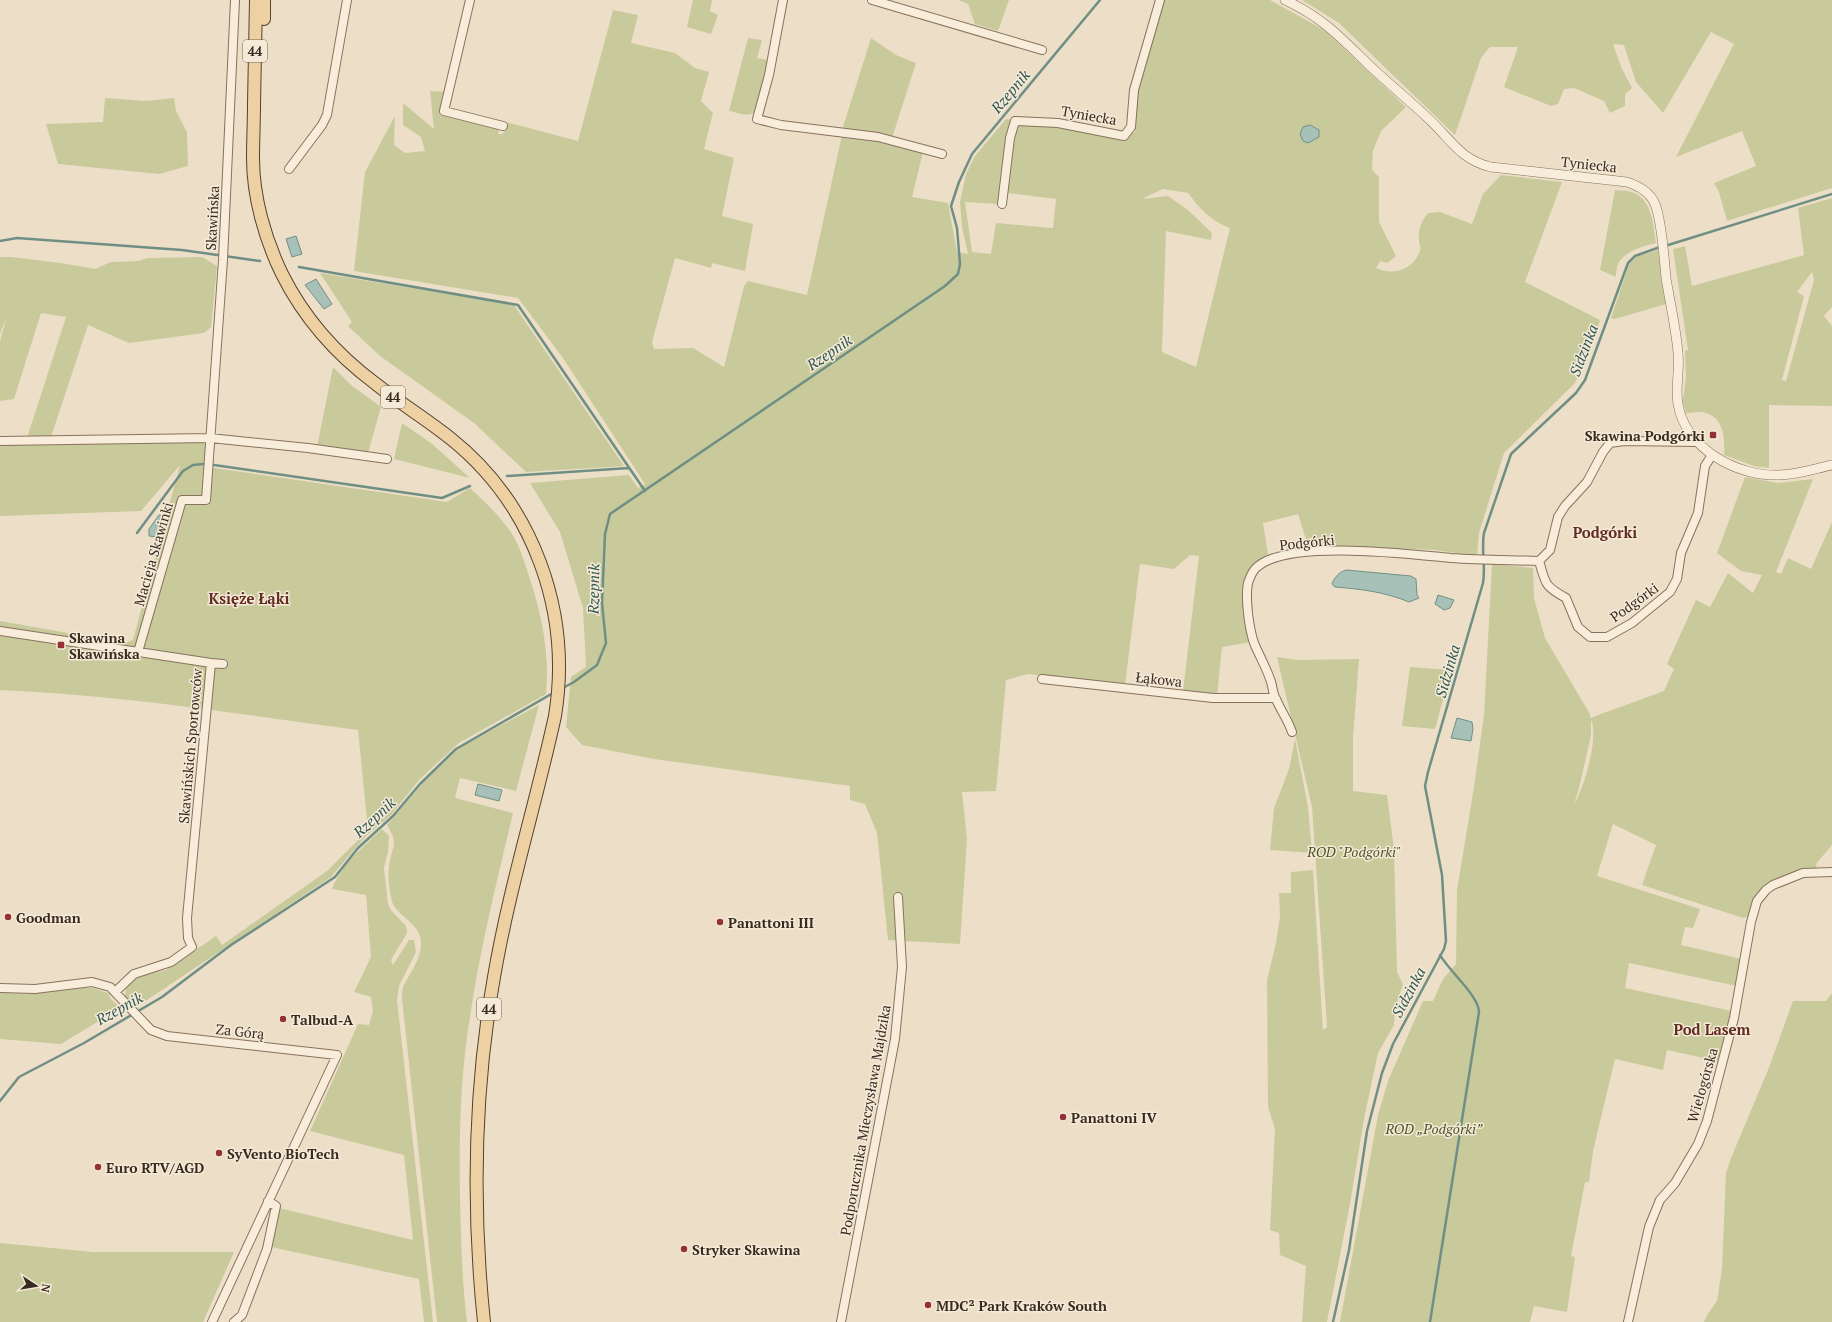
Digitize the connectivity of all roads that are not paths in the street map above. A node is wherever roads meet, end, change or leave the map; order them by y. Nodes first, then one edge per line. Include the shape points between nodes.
1 (235, 0) edge
2 (347, 0) edge
3 (470, 0) edge
4 (783, 0) edge
5 (872, 0) edge
6 (1160, 0) edge
7 (1285, 0) edge
8 (263, 1) edge
9 (1042, 50) dead end
10 (503, 126) dead end
11 (942, 154) dead end
12 (289, 169) dead end
13 (1002, 204) dead end
14 (210, 438) junction
15 (0, 441) edge
16 (1698, 442) junction
17 (1712, 456) junction
18 (386, 459) dead end
19 (1832, 466) edge
20 (1538, 561) junction
21 (0, 631) edge
22 (138, 652) junction
23 (211, 663) junction
24 (223, 664) dead end
25 (1042, 679) dead end
26 (1275, 698) junction
27 (1292, 732) dead end
28 (1832, 872) edge
29 (898, 897) dead end
30 (0, 988) edge
31 (115, 992) junction
32 (268, 1201) junction
33 (212, 1322) edge
34 (234, 1322) edge
35 (484, 1322) edge
36 (841, 1322) edge
37 (1628, 1322) edge

1 - 14 street, Skawińska via 223,260
2 - 12 street via 327,115
3 - 10 street via 444,111
4 - 11 street via 769,75 757,118 781,125 878,137
5 - 9 street
6 - 13 street, Tyniecka via 1134,90 1132,127 1124,136 1058,123 1015,121 1010,138
7 - 16 street, Tyniecka via 1318,17 1332,28 1431,121 1466,158 1492,167 1615,180 1635,185 1646,192 1655,204 1661,239 1678,353 1678,405 1686,425
8 - 35 main road, 44 via 260,61 254,102 255,187 261,214 284,278 306,315 342,356 464,450 508,499 536,550 549,587 558,639 558,703 507,912 483,1052 476,1187
14 - 15 street
14 - 18 street
14 - 22 street, Macieja Skawinki via 206,500 182,500
16 - 17 street, Tyniecka
16 - 20 street via 1610,443 1587,482 1558,517 1550,550
17 - 19 street, Tyniecka via 1733,466 1764,475 1796,474
17 - 20 street, Podgórki via 1705,466 1698,513 1681,553 1677,579 1670,592 1632,623 1606,636 1590,637 1578,627 1566,598 1549,589
20 - 26 street, Podgórki via 1322,551 1300,552 1274,558 1258,566 1251,576 1247,590 1250,626 1254,642 1271,680
21 - 22 street, Skawińskich Sportowców
22 - 23 street, Skawińskich Sportowców
23 - 24 street
23 - 31 street, Skawińskich Sportowców via 187,918 188,938 192,947 171,962 134,974
25 - 26 street, Łąkowa via 1213,698
26 - 27 street, Podgórki
28 - 37 street, Wielogórska via 1803,873 1773,885 1757,901 1734,1018 1707,1121 1698,1144 1675,1183 1660,1200 1649,1226
29 - 36 street, Podporucznika Mieczysława Majdzika via 902,967 895,1039
30 - 31 street, Za Górą via 35,989 92,982 101,983
31 - 32 street, Za Górą via 151,1030 167,1036 337,1055
32 - 33 street, Za Górą
32 - 34 street via 276,1206 267,1248 242,1314

